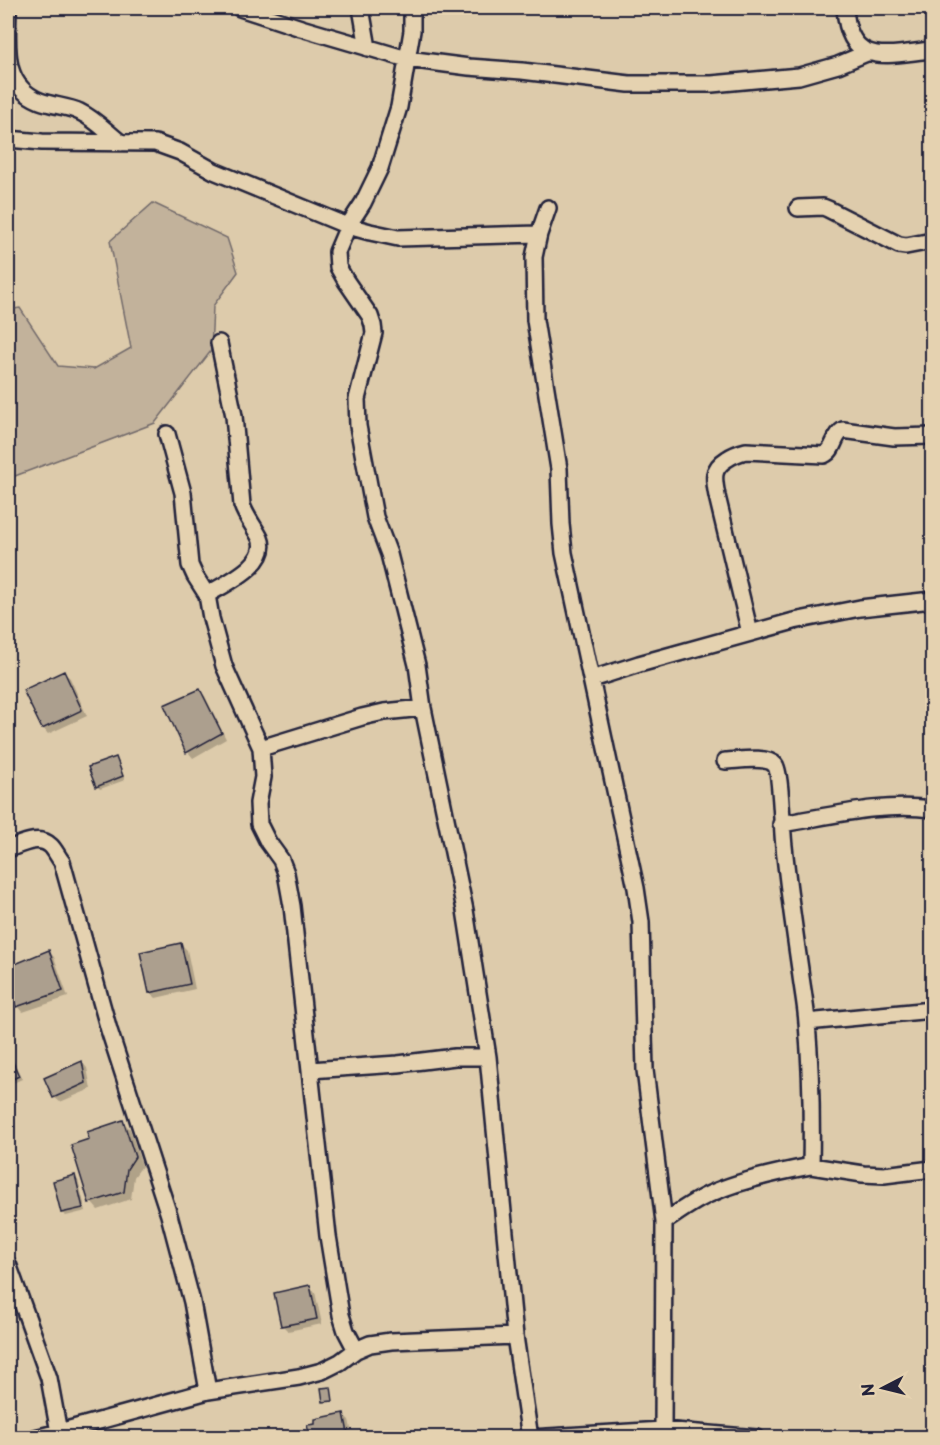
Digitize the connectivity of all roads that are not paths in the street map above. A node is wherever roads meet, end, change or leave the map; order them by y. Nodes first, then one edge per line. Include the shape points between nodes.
1 (8, 8) edge
2 (240, 8) edge
3 (361, 8) edge
4 (412, 8) edge
5 (845, 8) edge
6 (368, 48) junction
7 (933, 50) edge
8 (869, 52) junction
9 (407, 59) junction
10 (8, 139) edge
11 (121, 143) junction
12 (548, 208) dead end
13 (798, 208) dead end
14 (348, 226) junction
15 (539, 234) junction
16 (933, 241) edge
17 (219, 343) dead end
18 (167, 434) dead end
19 (933, 436) edge
20 (207, 595) junction
21 (933, 600) edge
22 (750, 633) junction
23 (592, 679) junction
24 (423, 708) junction
25 (261, 748) junction
26 (725, 761) dead end
27 (933, 809) edge
28 (781, 824) junction
29 (8, 849) edge
30 (933, 1010) edge
31 (807, 1022) junction
32 (488, 1058) junction
33 (310, 1070) junction
34 (811, 1166) junction
35 (933, 1169) edge
36 (664, 1222) junction
37 (8, 1264) edge
38 (515, 1336) junction
39 (356, 1350) junction
40 (208, 1391) junction
41 (663, 1430) junction
42 (59, 1435) edge
43 (35, 1437) edge
44 (531, 1437) edge
45 (757, 1437) edge

1 - 11 street via 8,56 17,86 42,102 88,116
2 - 6 street
3 - 6 street
4 - 9 street
5 - 8 street via 849,34
6 - 9 street
7 - 8 street
8 - 9 street via 799,76 712,84 629,84
9 - 14 street via 399,107 380,168
10 - 11 street
11 - 14 street via 155,143 180,152 214,171
12 - 15 street
13 - 16 street via 823,207 899,245
14 - 15 street via 398,238
14 - 24 street via 337,252 338,267 370,316 374,333 357,399 358,426 375,517 410,633
15 - 23 street via 534,257 535,320 560,469 564,553
17 - 20 street via 234,416 242,505 260,538 261,550 251,567
18 - 20 street via 183,493 190,565
19 - 22 street via 843,430 829,453 746,451 720,464 714,482
20 - 25 street via 224,666
21 - 22 street via 860,608
22 - 23 street
23 - 36 street via 641,922 645,1070
24 - 25 street via 362,717
24 - 32 street via 465,910
25 - 33 street via 259,824 286,873
26 - 28 street via 761,759 775,765 780,778
27 - 28 street via 880,808
28 - 31 street
29 - 40 street via 41,841 52,847 62,862 109,1030 169,1215 192,1302
30 - 31 street
31 - 34 street
32 - 33 street via 455,1057
32 - 38 street
33 - 39 street via 327,1236 341,1315
34 - 35 street via 864,1174
34 - 36 street via 712,1192
36 - 41 street
37 - 42 street via 49,1378
38 - 39 street via 391,1341
38 - 44 street
39 - 40 street via 322,1371
40 - 42 street
41 - 44 street
41 - 45 street
42 - 43 street

